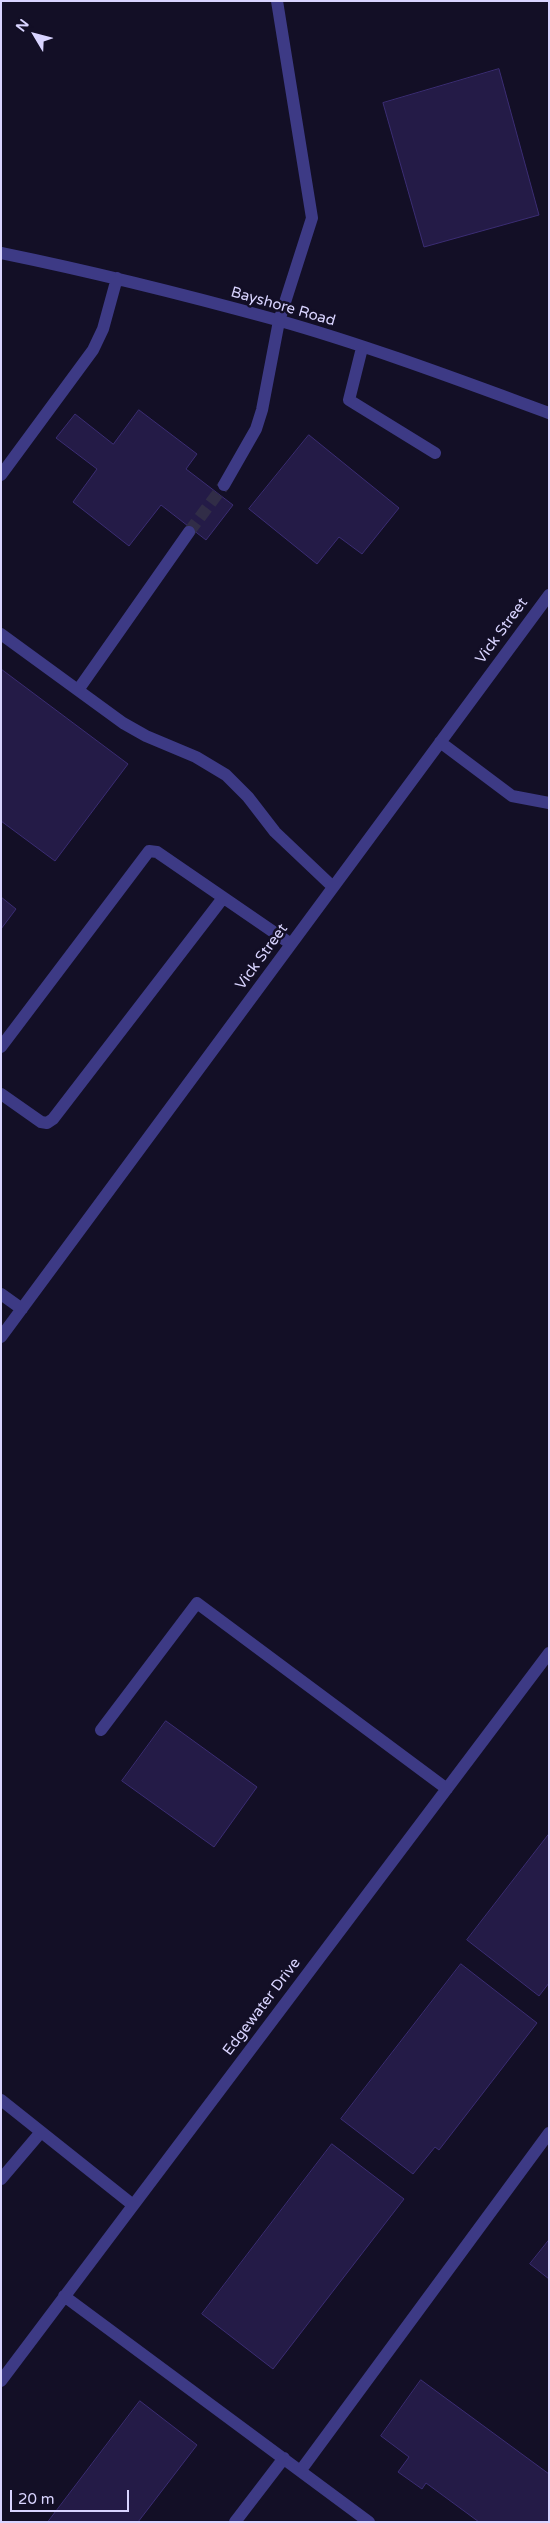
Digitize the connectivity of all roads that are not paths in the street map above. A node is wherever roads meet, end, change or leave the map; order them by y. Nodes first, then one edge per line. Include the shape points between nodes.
1 (277, 1) edge
2 (3, 256) edge
3 (117, 278) junction
4 (278, 321) junction
5 (362, 348) junction
6 (549, 413) edge
7 (435, 453) dead end
8 (1, 475) edge
9 (224, 485) tunnel mouth
10 (189, 532) tunnel mouth
11 (549, 596) edge
12 (1, 634) edge
13 (78, 690) junction
14 (440, 742) junction
15 (549, 803) edge
16 (333, 887) junction
17 (223, 898) junction
18 (291, 944) junction
19 (1, 1048) edge
20 (1, 1094) edge
21 (1, 1294) edge
22 (22, 1309) junction
23 (1, 1337) edge
24 (549, 1653) edge
25 (101, 1730) dead end
26 (447, 1789) junction
27 (1, 2100) edge
28 (41, 2132) junction
29 (549, 2133) edge
30 (1, 2179) edge
31 (133, 2205) junction
32 (64, 2296) junction
33 (1, 2380) edge
34 (284, 2458) junction
35 (301, 2470) junction
36 (235, 2522) edge
37 (369, 2522) edge

1 - 4 street via 312,218
2 - 3 street, Bayshore Road
3 - 4 street, Bayshore Road
3 - 8 street via 103,329 93,350
4 - 5 street, Bayshore Road
4 - 9 street via 256,429
5 - 6 street, Bayshore Road
5 - 7 street via 349,400
10 - 13 street
11 - 14 street, Vick Street
12 - 13 street
13 - 16 street via 123,723 196,757 226,775 275,832
14 - 15 street via 512,796
14 - 16 street, Vick Street
16 - 18 street, Vick Street
17 - 18 street
17 - 19 street via 157,852 148,851
17 - 20 street via 54,1119 48,1123 41,1122
18 - 22 street, Vick Street
21 - 22 street
22 - 23 street, Vick Street
24 - 26 street, Edgewater Drive
25 - 26 street via 197,1603
26 - 31 street, Edgewater Drive
27 - 28 street
28 - 30 street
28 - 31 street
29 - 35 street
31 - 32 street, Edgewater Drive
32 - 33 street, Edgewater Drive
32 - 34 street
34 - 35 street
34 - 36 street
35 - 37 street

